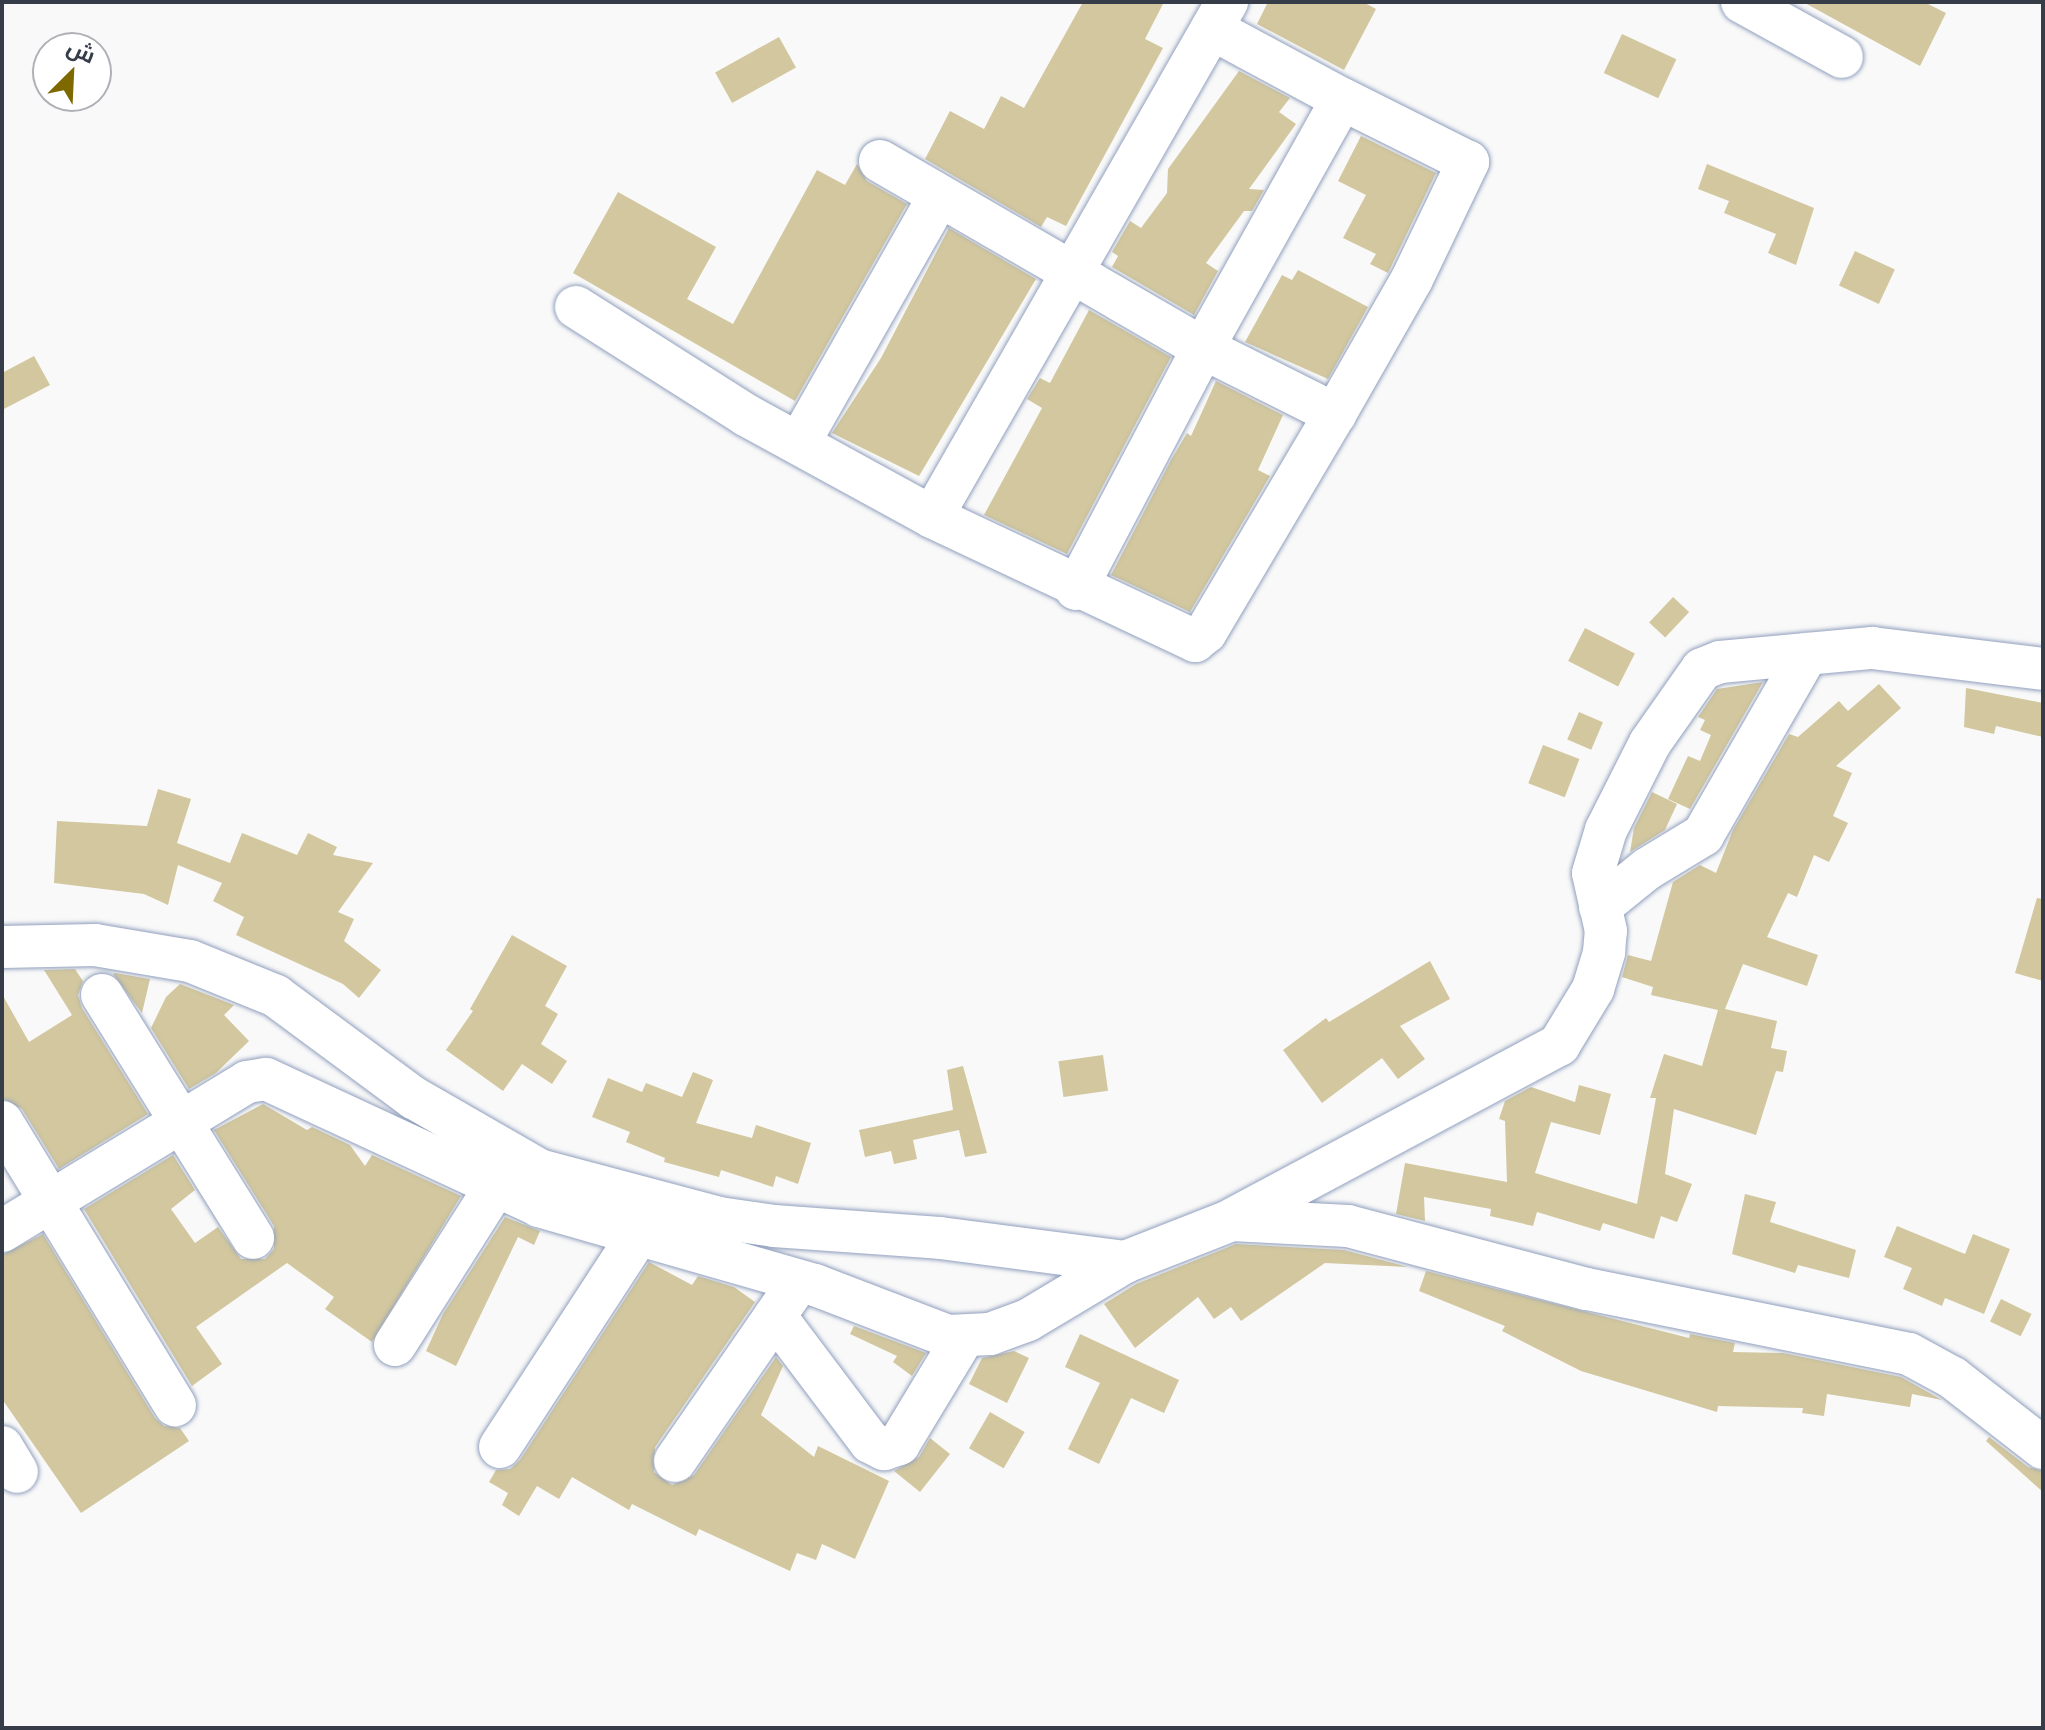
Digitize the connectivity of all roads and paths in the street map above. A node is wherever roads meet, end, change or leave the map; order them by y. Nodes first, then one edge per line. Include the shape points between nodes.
1 (1742, 2) edge
2 (1219, 16) edge
3 (1842, 57) dead end
4 (1342, 99) junction
5 (880, 161) dead end
6 (939, 197) junction
7 (1073, 274) junction
8 (576, 307) dead end
9 (1203, 348) junction
10 (1335, 414) junction
11 (799, 443) junction
12 (932, 517) junction
13 (1076, 589) junction
14 (1807, 654) junction
15 (2043, 669) edge
16 (1600, 907) junction
17 (2, 947) edge
18 (102, 995) dead end
19 (2, 1122) edge
20 (181, 1122) junction
21 (496, 1186) junction
22 (50, 1202) junction
23 (1232, 1220) junction
24 (2, 1231) edge
25 (637, 1237) junction
26 (253, 1238) dead end
27 (1125, 1262) junction
28 (800, 1280) junction
29 (775, 1316) junction
30 (963, 1338) junction
31 (395, 1345) dead end
32 (175, 1405) dead end
33 (500, 1447) dead end
34 (2043, 1448) edge
35 (675, 1461) dead end

1 - 3 street
2 - 4 street
2 - 7 street
4 - 9 street
4 - 10 street via 1462,156 1469,170
5 - 6 street
6 - 7 street
6 - 11 street
7 - 9 street
7 - 12 street
8 - 11 street
9 - 10 street
9 - 13 street
10 - 13 street via 1206,632 1195,641
11 - 12 street
12 - 13 street
14 - 15 street via 1872,648
14 - 16 street via 1703,835 1647,869
14 - 16 street via 1720,662 1695,677 1650,743 1606,830 1593,873
16 - 23 street via 1606,931 1601,968 1559,1045
17 - 27 street via 95,945 190,961 276,996 414,1098 539,1170 719,1218
18 - 20 street
19 - 22 street
20 - 21 street via 247,1082 266,1079
20 - 22 street
20 - 26 street
21 - 25 street via 539,1206
21 - 31 street
22 - 24 street
22 - 32 street
23 - 27 street
23 - 34 street via 1348,1226 1390,1234 1587,1289 1888,1348 1953,1378
25 - 28 street
25 - 33 street
27 - 30 street via 1028,1320
28 - 29 street
28 - 30 street via 932,1332
29 - 30 street via 870,1442 884,1449 899,1444
29 - 35 street

